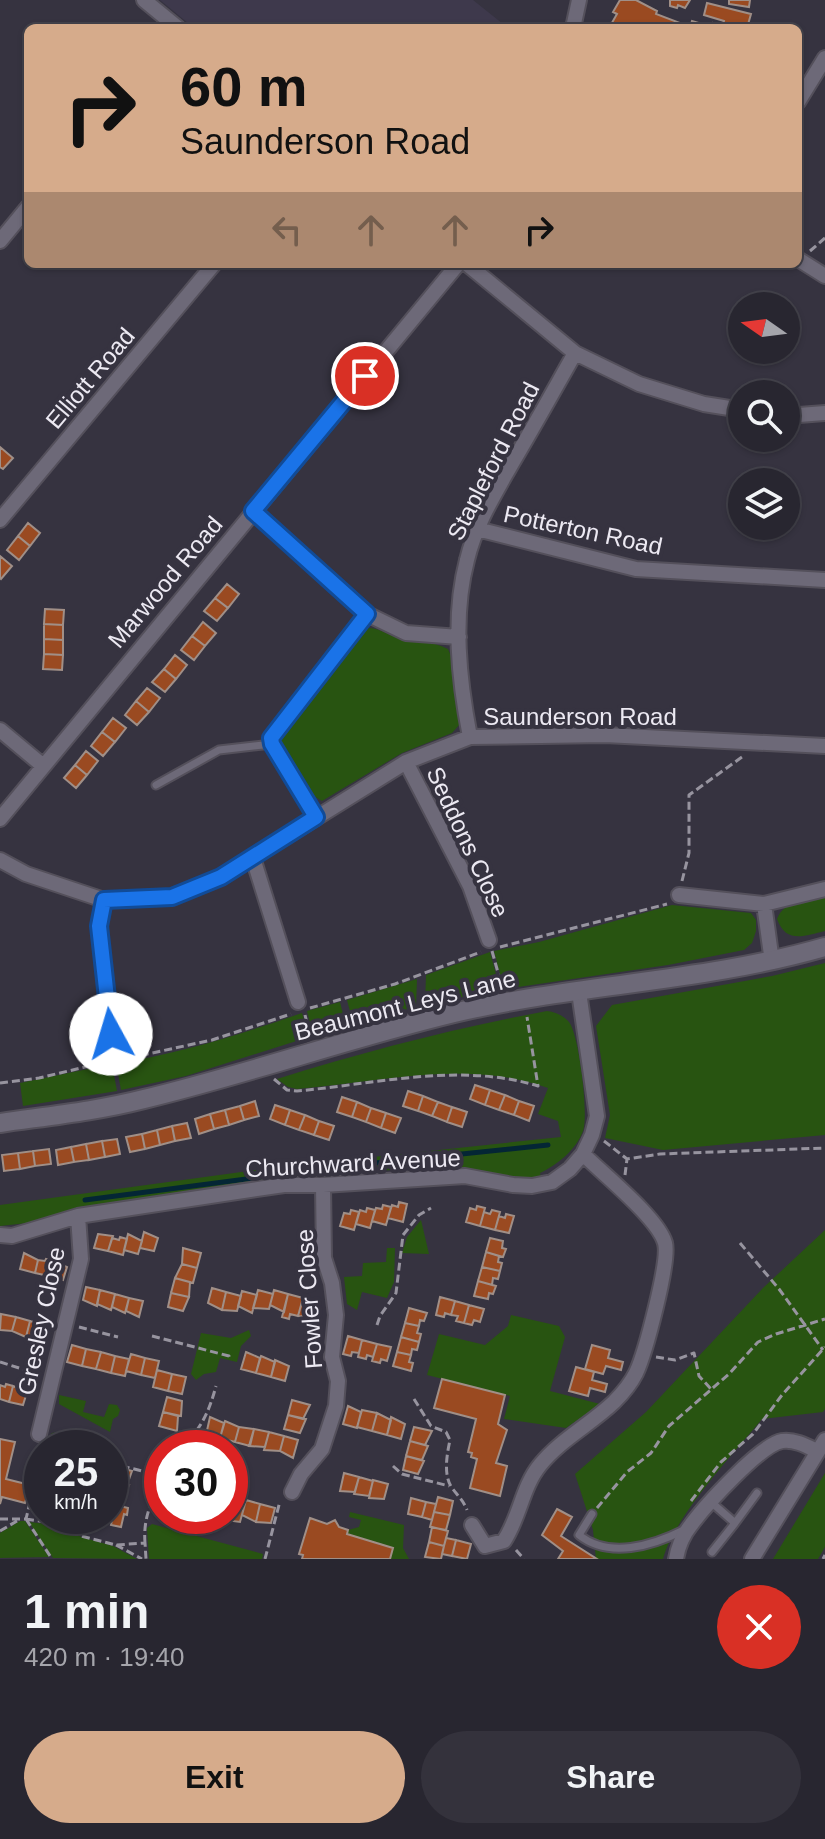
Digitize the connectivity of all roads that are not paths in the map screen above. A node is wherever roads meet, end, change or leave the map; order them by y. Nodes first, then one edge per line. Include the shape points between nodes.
1 (144, 0) edge
2 (579, 0) edge
3 (173, 24) edge
4 (574, 24) edge
5 (825, 58) edge
6 (802, 95) edge
7 (24, 212) edge
8 (0, 241) edge
9 (804, 255) edge
10 (211, 268) edge
11 (455, 268) edge
12 (472, 268) edge
13 (825, 276) edge
14 (575, 353) junction
15 (728, 408) edge
16 (825, 413) edge
17 (800, 415) edge
18 (253, 511) junction
19 (0, 520) edge
20 (477, 529) junction
21 (825, 580) edge
22 (367, 614) junction
23 (459, 637) junction
24 (0, 730) edge
25 (470, 737) junction
26 (272, 744) junction
27 (825, 746) edge
28 (406, 762) junction
29 (42, 765) junction
30 (156, 785) dead end
31 (316, 817) junction
32 (0, 819) edge
33 (253, 858) junction
34 (0, 860) edge
35 (825, 889) edge
36 (679, 895) road end
37 (104, 900) junction
38 (764, 904) junction
39 (490, 945) road end
40 (825, 947) edge
41 (772, 962) junction
42 (579, 992) junction
43 (301, 1006) road end
44 (114, 1061) road end
45 (0, 1123) edge
46 (583, 1154) junction
47 (323, 1185) junction
48 (78, 1216) junction
49 (0, 1235) edge
50 (40, 1430) edge
51 (821, 1446) edge
52 (287, 1491) road end
53 (757, 1493) dead end
54 (711, 1502) junction
55 (592, 1514) road end
56 (735, 1523) junction
57 (472, 1525) road end
58 (689, 1527) junction
59 (712, 1552) dead end
60 (676, 1559) edge
61 (752, 1559) edge

1 - 3 street
2 - 4 street
5 - 6 street
7 - 8 street
9 - 13 street
10 - 19 street, Elliott Road
11 - 18 street, Marwood Road
12 - 14 street
14 - 15 street via 639,384
14 - 20 street, Stapleford Road
16 - 17 street
18 - 22 street
18 - 29 street, Marwood Road
20 - 21 street, Potterton Road via 636,569
20 - 23 street, Stapleford Road via 466,561
22 - 23 street via 406,633
22 - 26 street via 274,732
23 - 25 street, Stapleford Road
24 - 29 street
25 - 27 street, Saunderson Road via 605,735
25 - 28 street, Saunderson Road
26 - 30 lane via 219,750
26 - 31 street
28 - 31 street, Saunderson Road
28 - 39 street, Seddons Close via 470,886
29 - 32 street, Marwood Road
31 - 33 street, Saunderson Road
33 - 37 street, Saunderson Road via 172,897
33 - 43 street
34 - 37 street, Saunderson Road
35 - 38 street
36 - 38 street
37 - 44 street via 99,926
38 - 41 street
40 - 41 street, Beaumont Leys Lane
41 - 42 street, Beaumont Leys Lane
42 - 45 street, Beaumont Leys Lane via 456,1013 140,1100
42 - 46 street, Churchward Avenue via 597,1116
46 - 47 street, Churchward Avenue via 552,1182 532,1186 465,1176
46 - 57 street via 656,1224 666,1244 643,1355 617,1400 540,1464 504,1541 485,1546
47 - 48 street, Churchward Avenue via 284,1185
47 - 52 street, Fowler Close via 324,1258 336,1315 336,1406 322,1449
48 - 49 street, Churchward Avenue
48 - 50 street, Gresley Close via 81,1259
51 - 54 street via 782,1441 768,1447
51 - 61 street
53 - 56 lane
54 - 56 lane
54 - 58 street
55 - 58 lane via 579,1535 590,1545 613,1549 640,1550
56 - 59 lane
58 - 60 street

